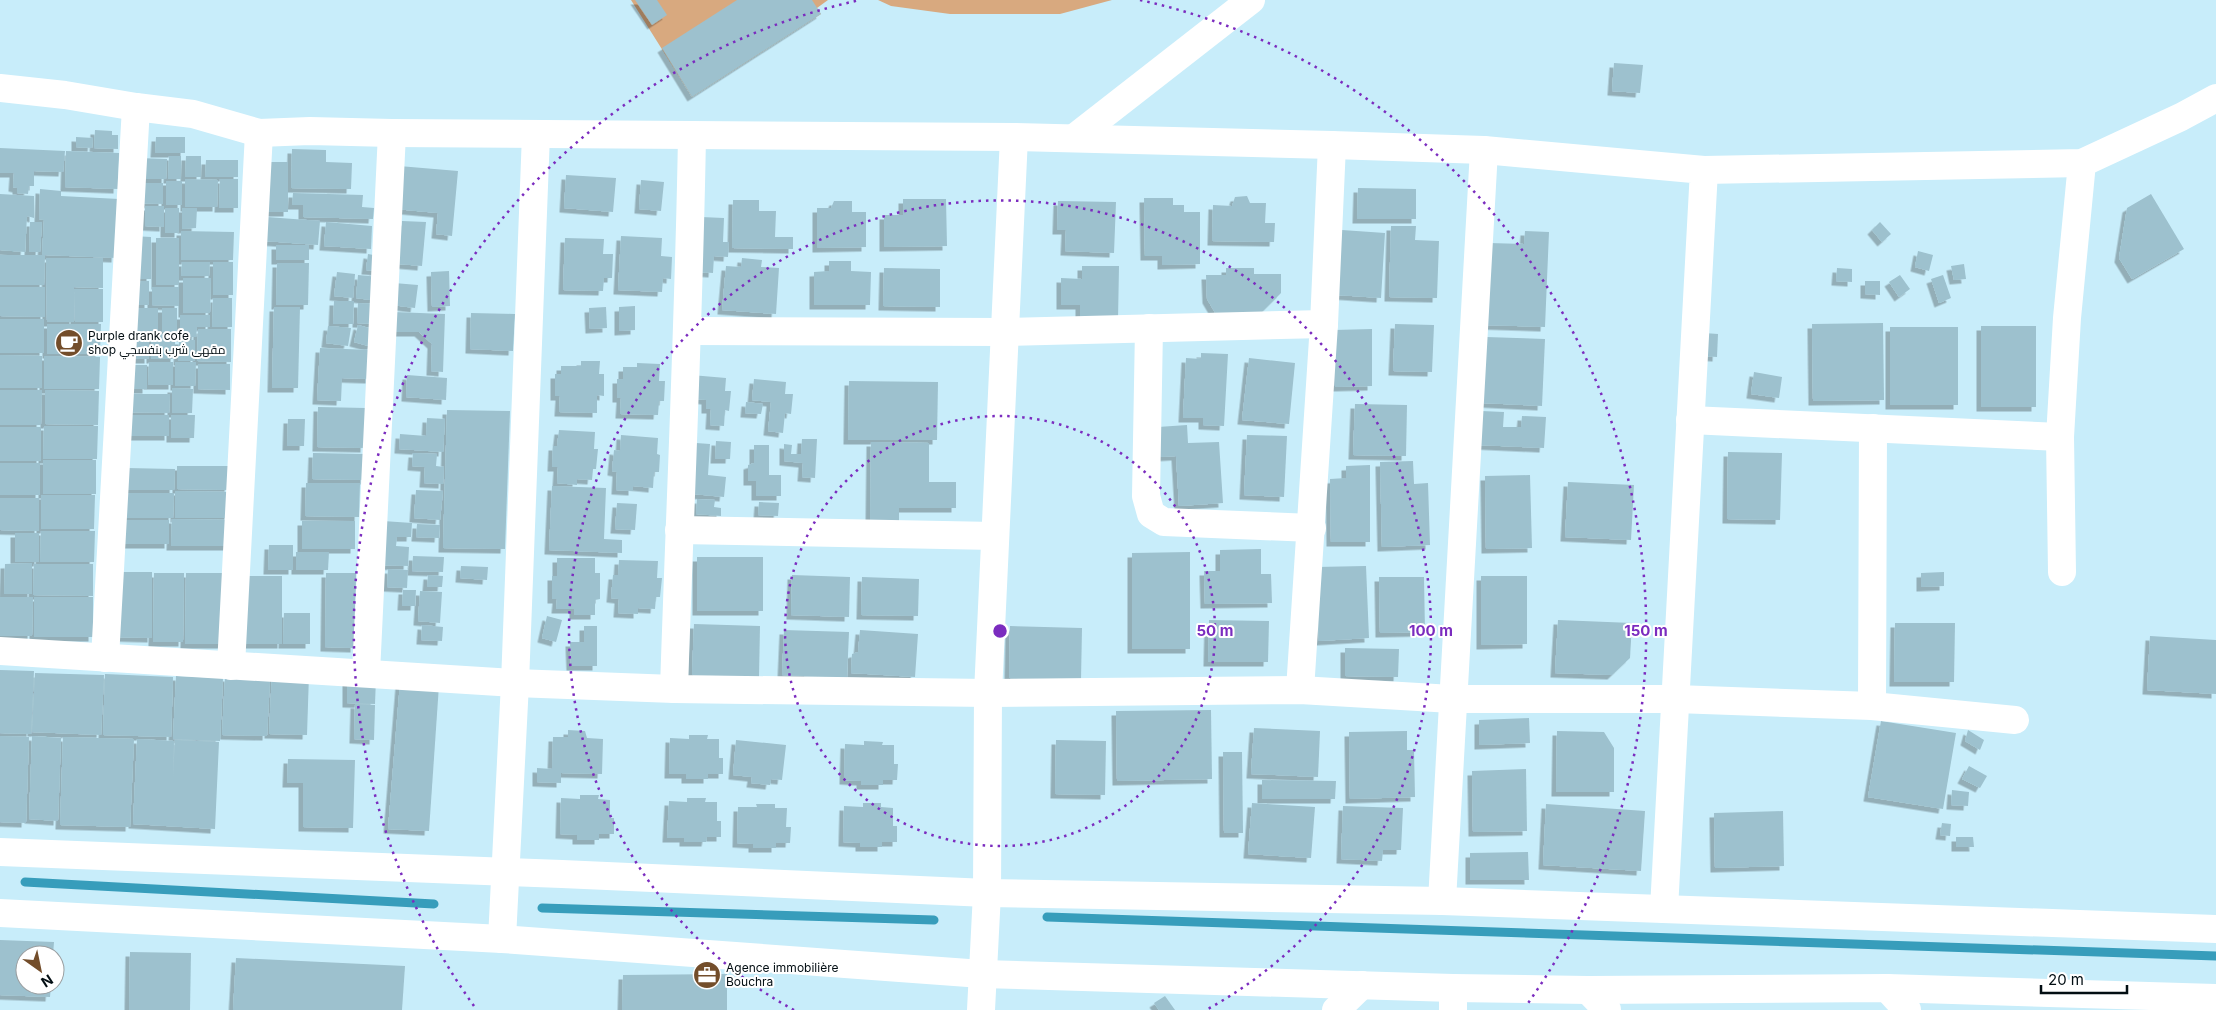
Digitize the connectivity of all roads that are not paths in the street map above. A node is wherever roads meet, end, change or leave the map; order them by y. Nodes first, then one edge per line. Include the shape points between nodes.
1 (1251, 0) edge
2 (0, 88) edge
3 (2216, 98) edge
4 (136, 107) junction
5 (260, 133) junction
6 (392, 133) junction
7 (536, 134) junction
8 (692, 135) junction
9 (1014, 137) junction
10 (1074, 138) junction
11 (1332, 145) junction
12 (1484, 150) junction
13 (2082, 163) junction
14 (1704, 170) junction
15 (1324, 324) junction
16 (1149, 328) junction
17 (688, 331) junction
18 (1005, 332) junction
19 (1690, 420) junction
20 (1873, 428) junction
21 (2060, 437) junction
22 (1312, 528) junction
23 (679, 530) junction
24 (995, 536) junction
25 (2062, 572) dead end
26 (0, 651) edge
27 (105, 658) junction
28 (231, 666) junction
29 (366, 673) junction
30 (515, 683) junction
31 (674, 689) junction
32 (1300, 690) junction
33 (988, 693) junction
34 (1452, 699) junction
35 (1676, 699) junction
36 (1872, 706) junction
37 (2015, 720) dead end
38 (0, 852) edge
39 (507, 872) junction
40 (987, 893) junction
41 (1442, 901) junction
42 (1664, 909) junction
43 (0, 913) edge
44 (2216, 929) edge
45 (502, 939) junction
46 (982, 974) junction
47 (1362, 985) junction
48 (1886, 988) junction
49 (1588, 990) junction
50 (2216, 998) edge
51 (1453, 999) edge
52 (2067, 1002) edge
53 (981, 1010) edge
54 (1336, 1010) edge
55 (1606, 1010) edge
56 (1907, 1010) edge

1 - 10 street
2 - 4 street
3 - 13 street via 2181,118
4 - 5 street via 194,114
4 - 27 street
5 - 6 street via 310,130
5 - 28 street
6 - 7 street
6 - 29 street
7 - 8 street
7 - 30 street
8 - 9 street
8 - 17 street
9 - 10 street
9 - 18 street
10 - 11 street
11 - 12 street
11 - 15 street
12 - 14 street
12 - 34 street
13 - 14 street
13 - 21 street via 2067,318
14 - 19 street
15 - 16 street
15 - 22 street
16 - 18 street
16 - 22 street via 1146,496 1151,514 1164,522
17 - 18 street
17 - 23 street
18 - 24 street
19 - 20 street
19 - 35 street
20 - 21 street
20 - 36 street
21 - 25 street
22 - 32 street
23 - 24 street
23 - 31 street
24 - 33 street
26 - 27 street
27 - 28 street
28 - 29 street
29 - 30 street
30 - 31 street
30 - 39 street
31 - 33 street
32 - 33 street
32 - 34 street
33 - 40 street
34 - 35 street
34 - 41 street
35 - 36 street
35 - 42 street
36 - 37 street
38 - 39 street
39 - 40 street
39 - 45 street
40 - 41 street
40 - 46 street
41 - 42 street
42 - 44 street
43 - 45 street
45 - 46 street
46 - 47 street
46 - 53 street
47 - 51 street
47 - 54 street
48 - 49 street
48 - 52 street
48 - 56 street
49 - 51 street
49 - 55 street
50 - 52 street

